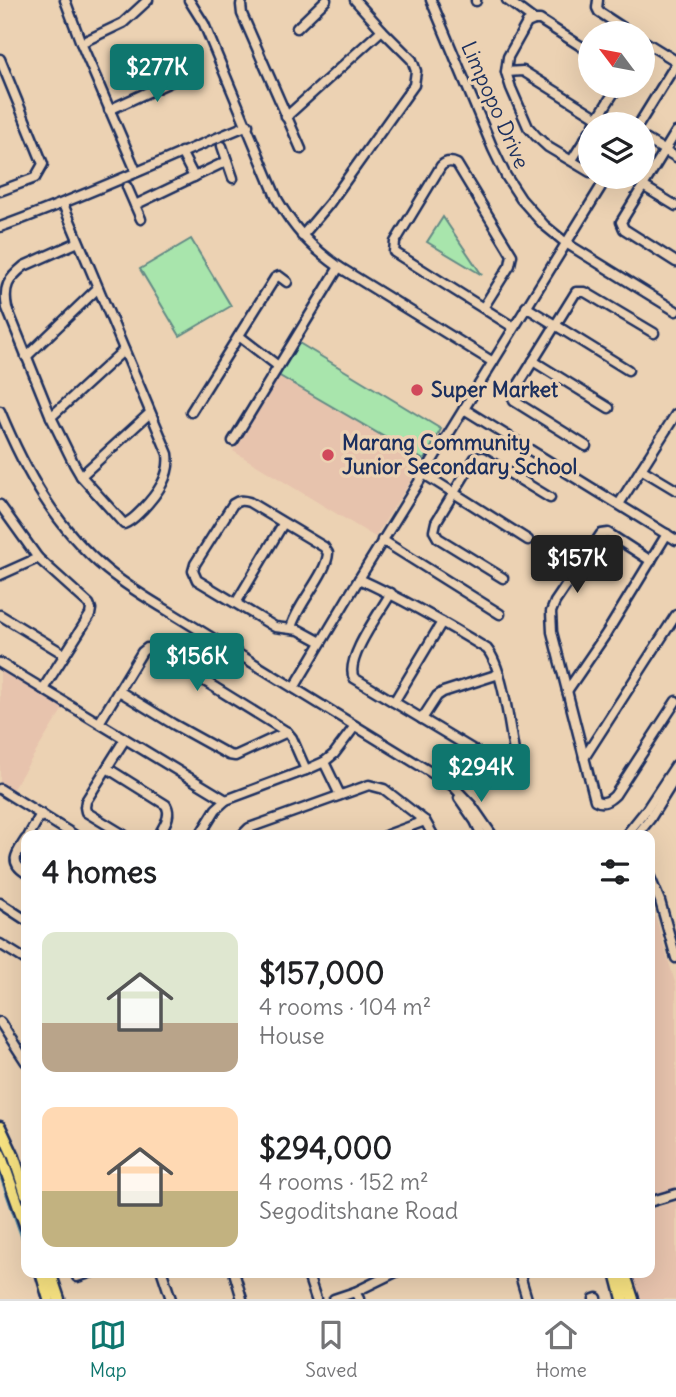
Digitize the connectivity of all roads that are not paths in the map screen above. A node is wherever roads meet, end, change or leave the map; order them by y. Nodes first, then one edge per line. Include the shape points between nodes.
1 (65, 0) edge
2 (148, 0) edge
3 (189, 0) edge
4 (242, 0) edge
5 (326, 0) edge
6 (355, 0) edge
7 (431, 0) edge
8 (507, 0) edge
9 (598, 0) edge
10 (534, 20) junction
11 (612, 21) edge
12 (297, 27) dead end
13 (382, 30) junction
14 (81, 43) junction
15 (578, 44) edge
16 (655, 49) edge
17 (0, 59) edge
18 (676, 63) edge
19 (194, 71) dead end
20 (506, 72) junction
21 (109, 110) junction
22 (583, 112) edge
23 (646, 112) edge
24 (286, 117) junction
25 (248, 125) junction
26 (676, 132) edge
27 (655, 145) edge
28 (222, 146) dead end
29 (301, 149) dead end
30 (578, 150) edge
31 (664, 150) junction
32 (181, 152) junction
33 (676, 157) edge
34 (572, 160) junction
35 (227, 161) junction
36 (578, 164) edge
37 (655, 165) edge
38 (136, 171) junction
39 (194, 177) junction
40 (233, 178) dead end
41 (127, 187) dead end
42 (597, 189) edge
43 (641, 189) edge
44 (648, 189) edge
45 (0, 191) edge
46 (63, 204) junction
47 (135, 205) junction
48 (676, 206) edge
49 (141, 219) dead end
50 (0, 228) edge
51 (302, 236) junction
52 (78, 242) junction
53 (566, 243) junction
54 (676, 261) edge
55 (339, 267) junction
56 (287, 282) dead end
57 (98, 288) junction
58 (526, 307) junction
59 (483, 308) junction
60 (676, 311) edge
61 (555, 325) junction
62 (513, 327) junction
63 (654, 333) dead end
64 (239, 336) junction
65 (124, 350) junction
66 (26, 357) junction
67 (533, 361) junction
68 (493, 362) junction
69 (278, 366) junction
70 (628, 370) dead end
71 (609, 408) dead end
72 (464, 409) junction
73 (0, 411) edge
74 (191, 412) dead end
75 (150, 413) junction
76 (676, 414) edge
77 (51, 417) junction
78 (3, 427) edge
79 (233, 442) dead end
80 (586, 446) dead end
81 (641, 469) junction
82 (424, 474) junction
83 (81, 476) junction
84 (676, 490) edge
85 (453, 493) junction
86 (550, 498) dead end
87 (619, 504) junction
88 (0, 505) edge
89 (284, 524) junction
90 (667, 534) junction
91 (382, 540) junction
92 (528, 540) dead end
93 (676, 540) edge
94 (38, 558) junction
95 (651, 561) junction
96 (0, 575) edge
97 (359, 579) junction
98 (503, 579) dead end
99 (391, 593) junction
100 (236, 603) junction
101 (500, 614) dead end
102 (0, 615) edge
103 (676, 615) edge
104 (442, 622) junction
105 (291, 628) junction
106 (321, 642) junction
107 (64, 654) junction
108 (0, 663) edge
109 (499, 674) junction
110 (294, 688) junction
111 (43, 689) junction
112 (119, 691) junction
113 (567, 691) junction
114 (676, 701) edge
115 (394, 702) junction
116 (422, 719) junction
117 (99, 723) junction
118 (355, 726) junction
119 (287, 732) junction
120 (125, 740) junction
121 (584, 758) junction
122 (324, 762) junction
123 (676, 765) edge
124 (107, 768) junction
125 (306, 770) junction
126 (676, 777) edge
127 (449, 785) junction
128 (0, 789) edge
129 (340, 795) junction
130 (226, 800) junction
131 (41, 814) junction
132 (425, 821) junction
133 (31, 830) edge
134 (66, 830) edge
135 (116, 830) edge
136 (162, 830) edge
137 (203, 830) edge
138 (247, 830) edge
139 (401, 830) edge
140 (430, 830) edge
141 (480, 830) edge
142 (489, 830) edge
143 (630, 830) edge
144 (641, 830) edge
145 (21, 847) edge
146 (21, 870) edge
147 (655, 890) edge
148 (0, 904) edge
149 (21, 917) edge
150 (673, 937) edge
151 (0, 944) edge
152 (21, 957) edge
153 (676, 958) edge
154 (0, 1022) edge
155 (21, 1054) edge
156 (0, 1127) edge
157 (0, 1154) edge
158 (14, 1157) junction
159 (21, 1165) edge
160 (21, 1185) edge
161 (21, 1187) edge
162 (676, 1194) edge
163 (655, 1200) edge
164 (43, 1278) edge
165 (52, 1278) edge
166 (164, 1278) edge
167 (236, 1278) edge
168 (309, 1278) edge
169 (386, 1278) edge
170 (521, 1278) edge
171 (617, 1278) edge
172 (626, 1278) edge
173 (357, 1295) edge
174 (49, 1299) edge
175 (59, 1299) edge
176 (171, 1299) edge
177 (241, 1299) edge
178 (316, 1299) edge
179 (334, 1299) edge
180 (527, 1299) edge
181 (623, 1299) edge
182 (633, 1299) edge

1 - 14 street
2 - 14 street via 123,23
3 - 25 street
4 - 24 street via 242,14
5 - 12 street
6 - 13 street
7 - 53 street, Limpopo Drive via 506,176 531,211
8 - 10 street
9 - 11 street via 598,12
10 - 15 street
10 - 20 street via 527,23 508,57
13 - 24 street
13 - 51 street via 412,60 414,85
14 - 21 street
16 - 18 street
17 - 45 street via 43,164 36,178
18 - 23 street
19 - 21 street
20 - 22 street via 523,71
20 - 34 street via 528,127 542,143
21 - 38 street
24 - 29 street
25 - 32 street
25 - 51 street via 277,198
26 - 31 street
27 - 31 street
28 - 35 street
30 - 34 street
31 - 33 street
31 - 37 street
32 - 38 street
32 - 39 street
34 - 36 street
35 - 39 street
35 - 40 street
38 - 46 street
39 - 47 street
41 - 47 street
42 - 53 street
43 - 54 street via 622,227
44 - 48 street
46 - 50 street
46 - 52 street
47 - 49 street
51 - 55 street
52 - 57 street
52 - 66 street via 24,266 8,282 7,308
53 - 58 street
53 - 60 street, Limpopo Drive
55 - 68 street
55 - 69 street
56 - 64 street via 275,278
57 - 65 street
57 - 66 street
58 - 61 street
58 - 62 street
59 - 59 street via 393,249 446,162 457,164 512,255
59 - 62 street
61 - 63 street via 581,291
61 - 67 street
61 - 70 street
62 - 68 street
64 - 69 street
64 - 74 street
65 - 75 street
65 - 77 street
66 - 77 street
67 - 71 street
67 - 80 street via 512,398
68 - 72 street
69 - 79 street
72 - 82 street
72 - 87 street
73 - 78 street
75 - 83 street
75 - 83 street via 168,454 168,471 154,497 130,522 124,524
76 - 81 street
77 - 83 street
78 - 110 street via 41,494 96,560 142,594
81 - 84 street
81 - 87 street
82 - 85 street
82 - 91 street
85 - 86 street via 479,456
85 - 92 street
85 - 98 street via 436,522 435,535
87 - 90 street
88 - 94 street
89 - 100 street
89 - 100 street via 249,502 237,501 195,564 197,580
89 - 105 street via 328,553
90 - 93 street
90 - 95 street
91 - 97 street
91 - 101 street
94 - 96 street
94 - 107 street via 91,609
95 - 113 street
95 - 113 street via 608,533 601,534 555,601 550,620
97 - 99 street
97 - 106 street
99 - 104 street
99 - 115 street via 355,655 351,673
100 - 105 street via 275,627
102 - 107 street
103 - 121 street
104 - 109 street via 487,649
104 - 115 street
105 - 106 street
106 - 110 street
107 - 111 street
108 - 111 street
109 - 116 street via 443,692
109 - 116 street via 515,758 512,768 502,767
110 - 118 street
111 - 117 street
112 - 117 street
112 - 119 street via 229,755
112 - 119 street via 142,652 151,648
113 - 121 street
114 - 121 street via 610,800 595,800
115 - 116 street
117 - 120 street
118 - 122 street
118 - 127 street
119 - 125 street
120 - 124 street
120 - 130 street
122 - 125 street
122 - 129 street
123 - 143 street
124 - 135 street via 85,807
124 - 136 street via 166,805 169,817
125 - 130 street
126 - 144 street
127 - 141 street
127 - 142 street
128 - 131 street
129 - 132 street via 377,785
129 - 138 street
130 - 137 street
131 - 133 street
131 - 134 street
132 - 139 street
132 - 140 street
145 - 146 street via 15,861
147 - 150 street
148 - 149 street
150 - 153 street
151 - 152 street
154 - 155 street
156 - 158 main road
157 - 161 main road
158 - 159 main road
158 - 160 main road
162 - 163 street
164 - 174 main road
165 - 175 main road
166 - 176 street
167 - 177 street
168 - 178 street
169 - 173 street
170 - 180 street
171 - 181 main road
172 - 182 main road
173 - 179 street

